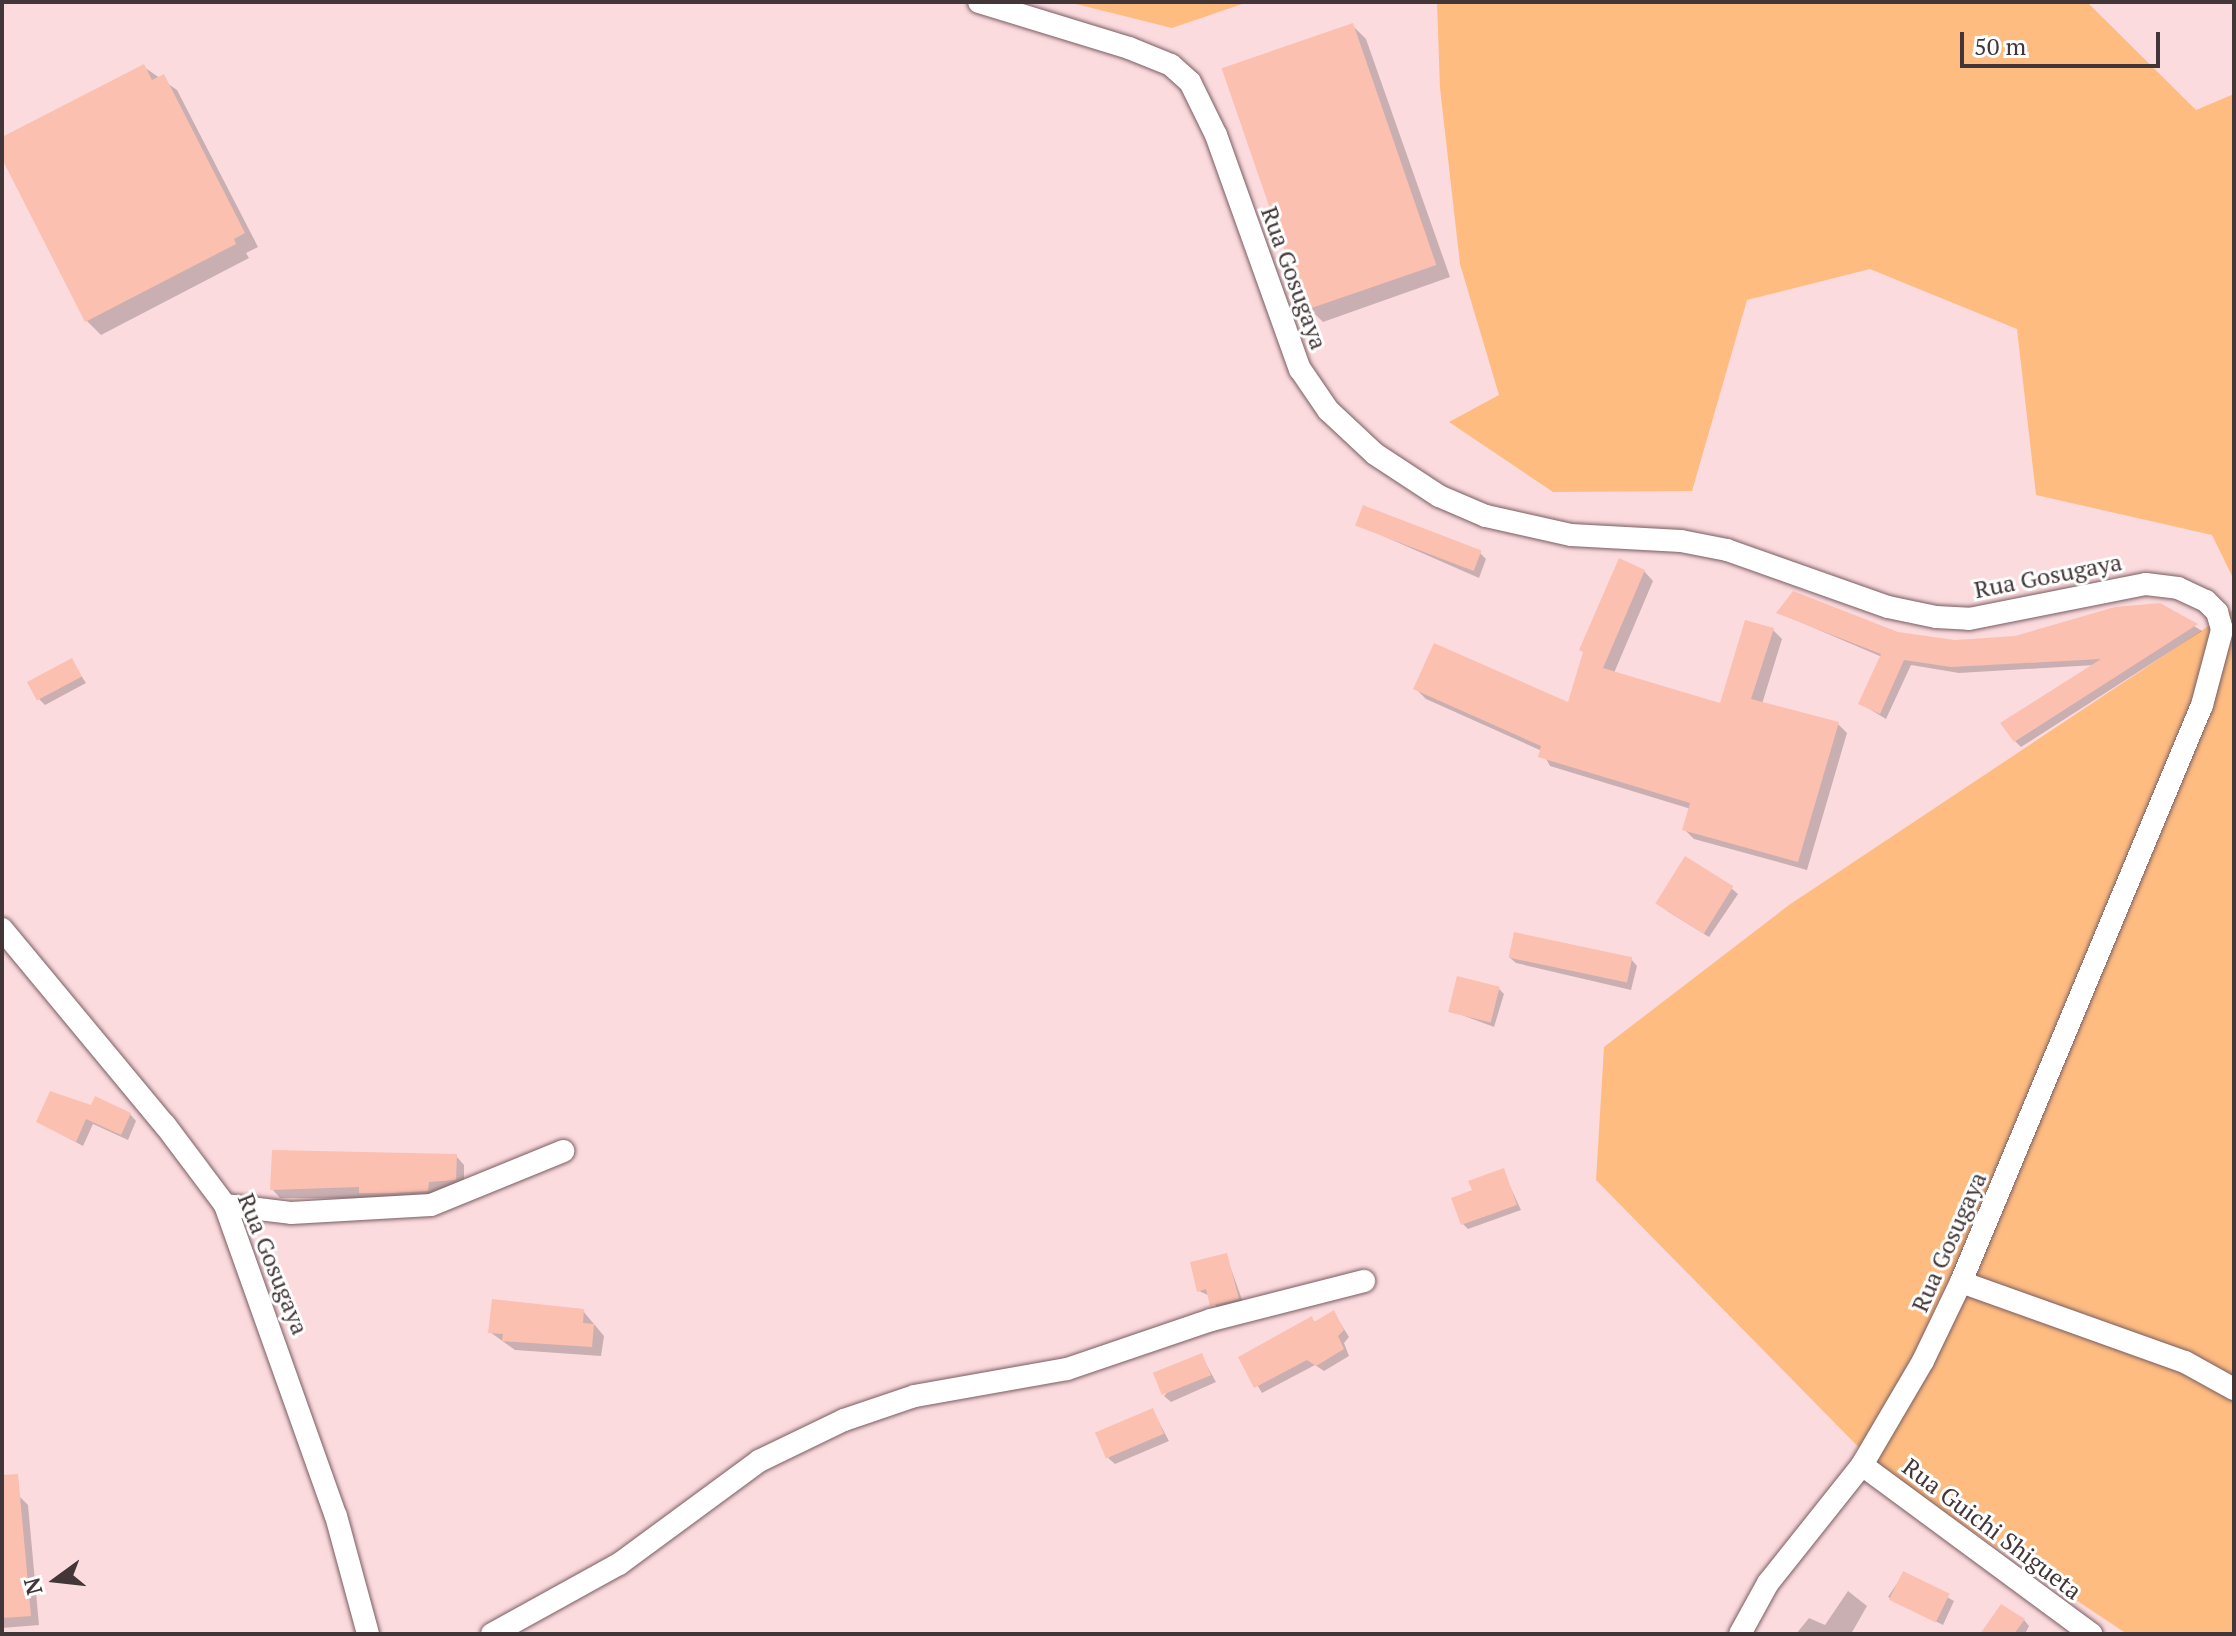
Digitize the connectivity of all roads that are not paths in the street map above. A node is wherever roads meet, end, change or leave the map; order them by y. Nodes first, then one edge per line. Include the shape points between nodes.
1 (979, 2) edge
2 (2227, 620) edge
3 (2, 929) edge
4 (563, 1151) dead end
5 (225, 1205) junction
6 (1364, 1281) dead end
7 (1961, 1282) junction
8 (2234, 1389) edge
9 (1862, 1465) junction
10 (368, 1634) edge
11 (492, 1634) edge
12 (1740, 1634) edge
13 (2091, 1634) edge

1 - 2 street, Rua Gosugaya via 1129,48 1171,65 1190,82 1216,135 1300,369 1328,410 1375,454 1439,496 1486,516 1571,535 1681,541 1727,550 1888,607 1936,617 1969,619 2146,584 2178,588 2206,601
2 - 7 street, Rua Gosugaya via 2202,705 2117,918
3 - 5 street, Rua Gosugaya
4 - 5 street via 431,1205 291,1213
5 - 10 street, Rua Gosugaya via 336,1516
6 - 11 street via 1211,1320 1067,1369 915,1396 844,1420 759,1461 630,1557
7 - 8 street via 2185,1362
7 - 9 street, Rua Gosugaya via 1923,1361
9 - 12 street, Rua Gosugaya via 1768,1583
9 - 13 street, Rua Guichi Shigueta

